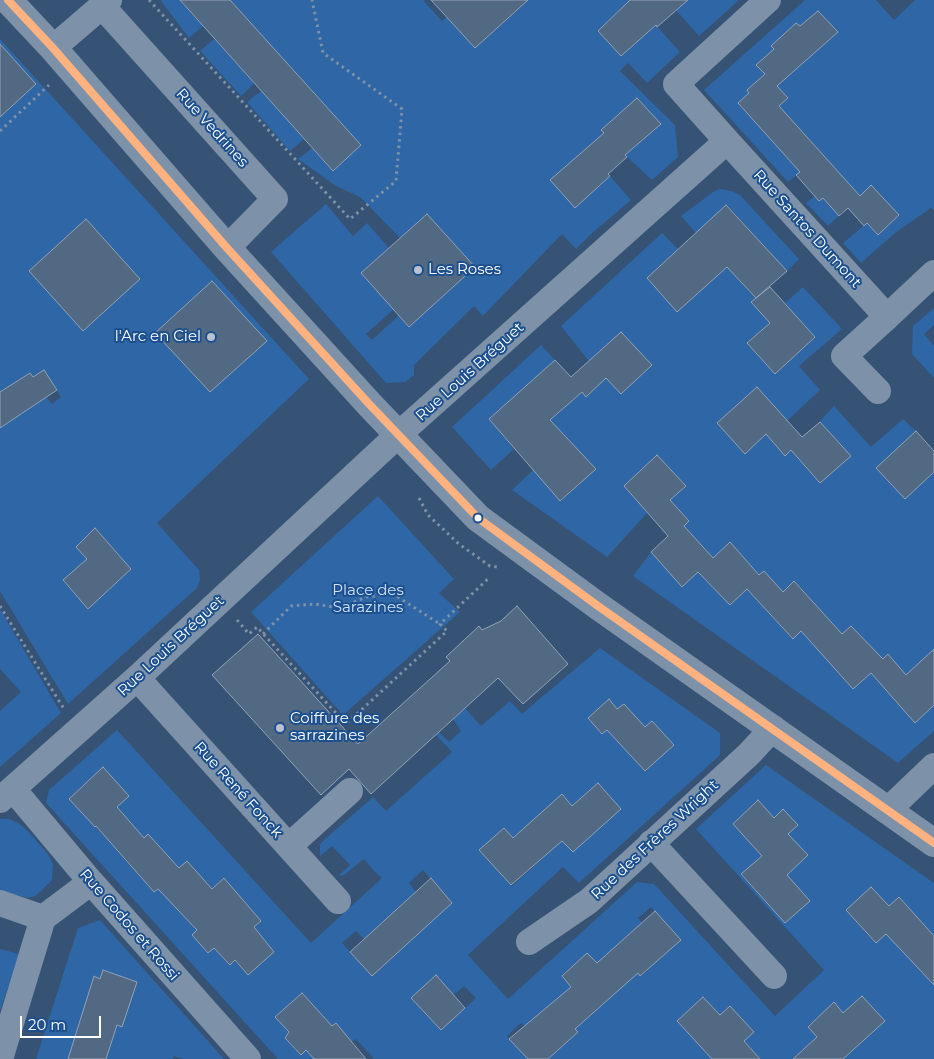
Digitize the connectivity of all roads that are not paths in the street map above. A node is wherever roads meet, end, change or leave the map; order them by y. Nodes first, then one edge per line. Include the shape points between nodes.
1 (8, 0) edge
2 (768, 0) edge
3 (105, 3) edge
4 (61, 57) junction
5 (727, 141) junction
6 (227, 248) junction
7 (934, 272) edge
8 (887, 317) junction
9 (878, 391) dead end
10 (398, 435) junction
11 (137, 678) junction
12 (773, 728) junction
13 (934, 766) edge
14 (350, 791) dead end
15 (6, 795) edge
16 (888, 810) junction
17 (651, 843) junction
18 (934, 843) edge
19 (289, 846) junction
20 (91, 882) junction
21 (338, 901) dead end
22 (0, 903) edge
23 (43, 918) junction
24 (529, 942) dead end
25 (774, 976) dead end
26 (0, 1059) edge
27 (248, 1059) edge

1 - 4 street
2 - 5 street via 676,84
3 - 4 street, Rue Vedrines
3 - 6 street, Rue Vedrines via 276,199
4 - 6 street
5 - 8 street, Rue Santos Dumont
5 - 10 street, Rue Louis Bréguet
6 - 10 street
7 - 8 street
8 - 9 street via 844,356
10 - 11 street, Rue Louis Bréguet
10 - 12 street via 478,518
11 - 15 street, Rue Louis Bréguet
11 - 19 street, Rue René Fonck
12 - 16 street
12 - 17 street, Rue des Frères Wright
13 - 16 street
14 - 19 street
15 - 20 street, Rue Codos et Rossi
16 - 18 street
17 - 24 street, Rue des Frères Wright via 589,901
17 - 25 street
19 - 21 street, Rue René Fonck
20 - 23 street
20 - 27 street, Rue Codos et Rossi
22 - 23 street
23 - 26 street

